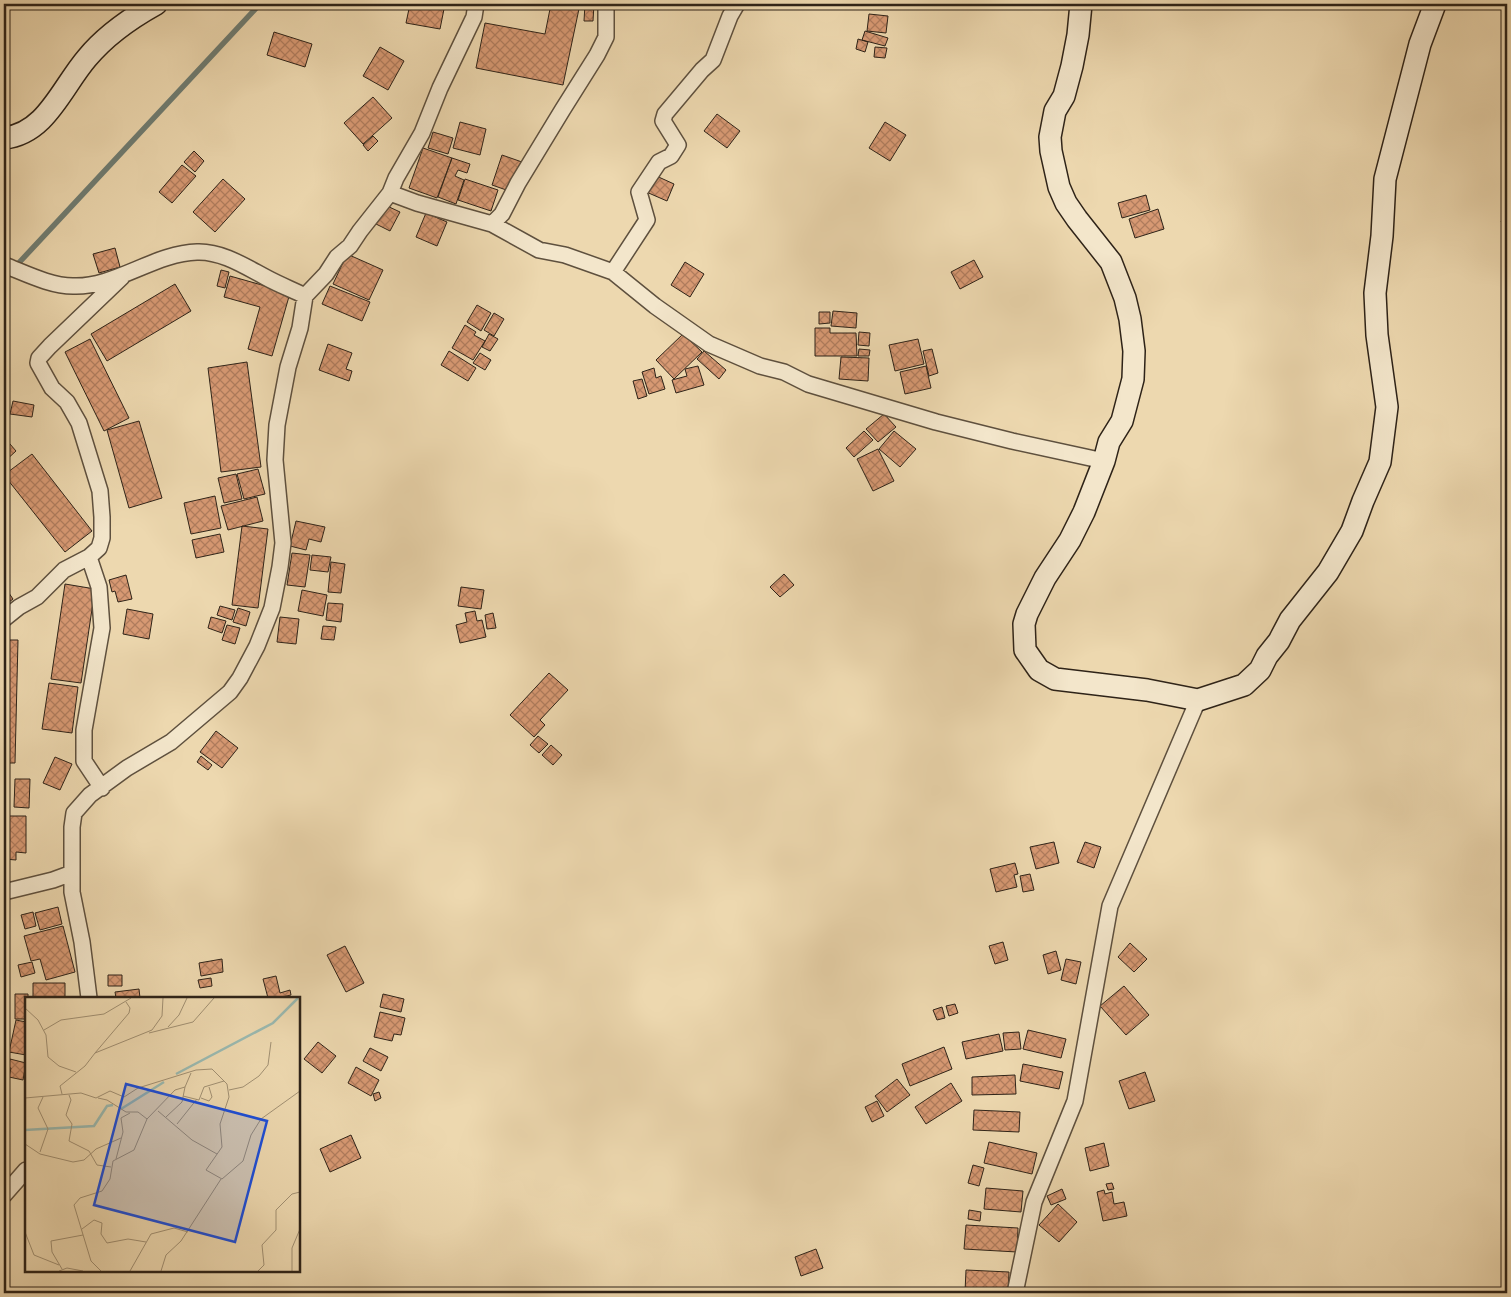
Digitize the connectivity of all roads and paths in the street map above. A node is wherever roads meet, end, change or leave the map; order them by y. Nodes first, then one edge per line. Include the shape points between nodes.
1 (156, 4) edge
2 (476, 4) edge
3 (606, 4) edge
4 (738, 4) edge
5 (1081, 4) edge
6 (1435, 4) edge
7 (4, 138) edge
8 (390, 193) junction
9 (492, 224) junction
10 (4, 265) edge
11 (613, 272) junction
12 (125, 274) junction
13 (306, 296) junction
14 (1104, 461) junction
15 (89, 557) junction
16 (4, 619) edge
17 (1198, 700) junction
18 (102, 788) junction
19 (72, 874) junction
20 (4, 892) edge
21 (89, 997) edge
22 (25, 1171) edge
23 (4, 1195) edge
24 (1015, 1293) edge

1 - 7 main road via 114,30 98,46 36,124 16,137
2 - 8 street via 474,17 422,133
3 - 9 street via 606,37 597,55 502,214
4 - 11 street via 713,60 666,114 663,121 678,144 671,156 659,162 639,192 647,220
5 - 14 main road via 1072,66 1064,96 1055,111 1050,137 1059,187 1077,219 1111,262 1130,319 1134,351 1132,379 1122,421 1109,442
6 - 17 main road via 1420,44 1385,179 1375,293 1387,407 1380,462 1352,531 1328,572 1290,620 1260,670 1244,685
8 - 9 street
8 - 13 street
9 - 11 street via 539,250 565,255
10 - 12 street via 45,281 72,286 95,284
11 - 14 street via 709,344 760,366 784,372 840,395 1012,441
12 - 13 street via 172,256 198,252 250,267
12 - 15 street via 38,358 52,388 67,402 79,423 100,491 102,538 99,548
13 - 18 street via 277,425 275,460 283,543 280,567 272,608 257,646 230,692 171,742 127,768
14 - 17 main road via 1070,540 1045,578 1027,614 1025,650 1039,670 1055,679
15 - 16 street via 64,570 37,597
15 - 18 street via 99,587 102,628 84,730 84,761
17 - 24 street via 1110,906 1075,1101 1034,1202
18 - 19 street via 90,795 74,813
19 - 20 street
19 - 21 street
22 - 23 street

